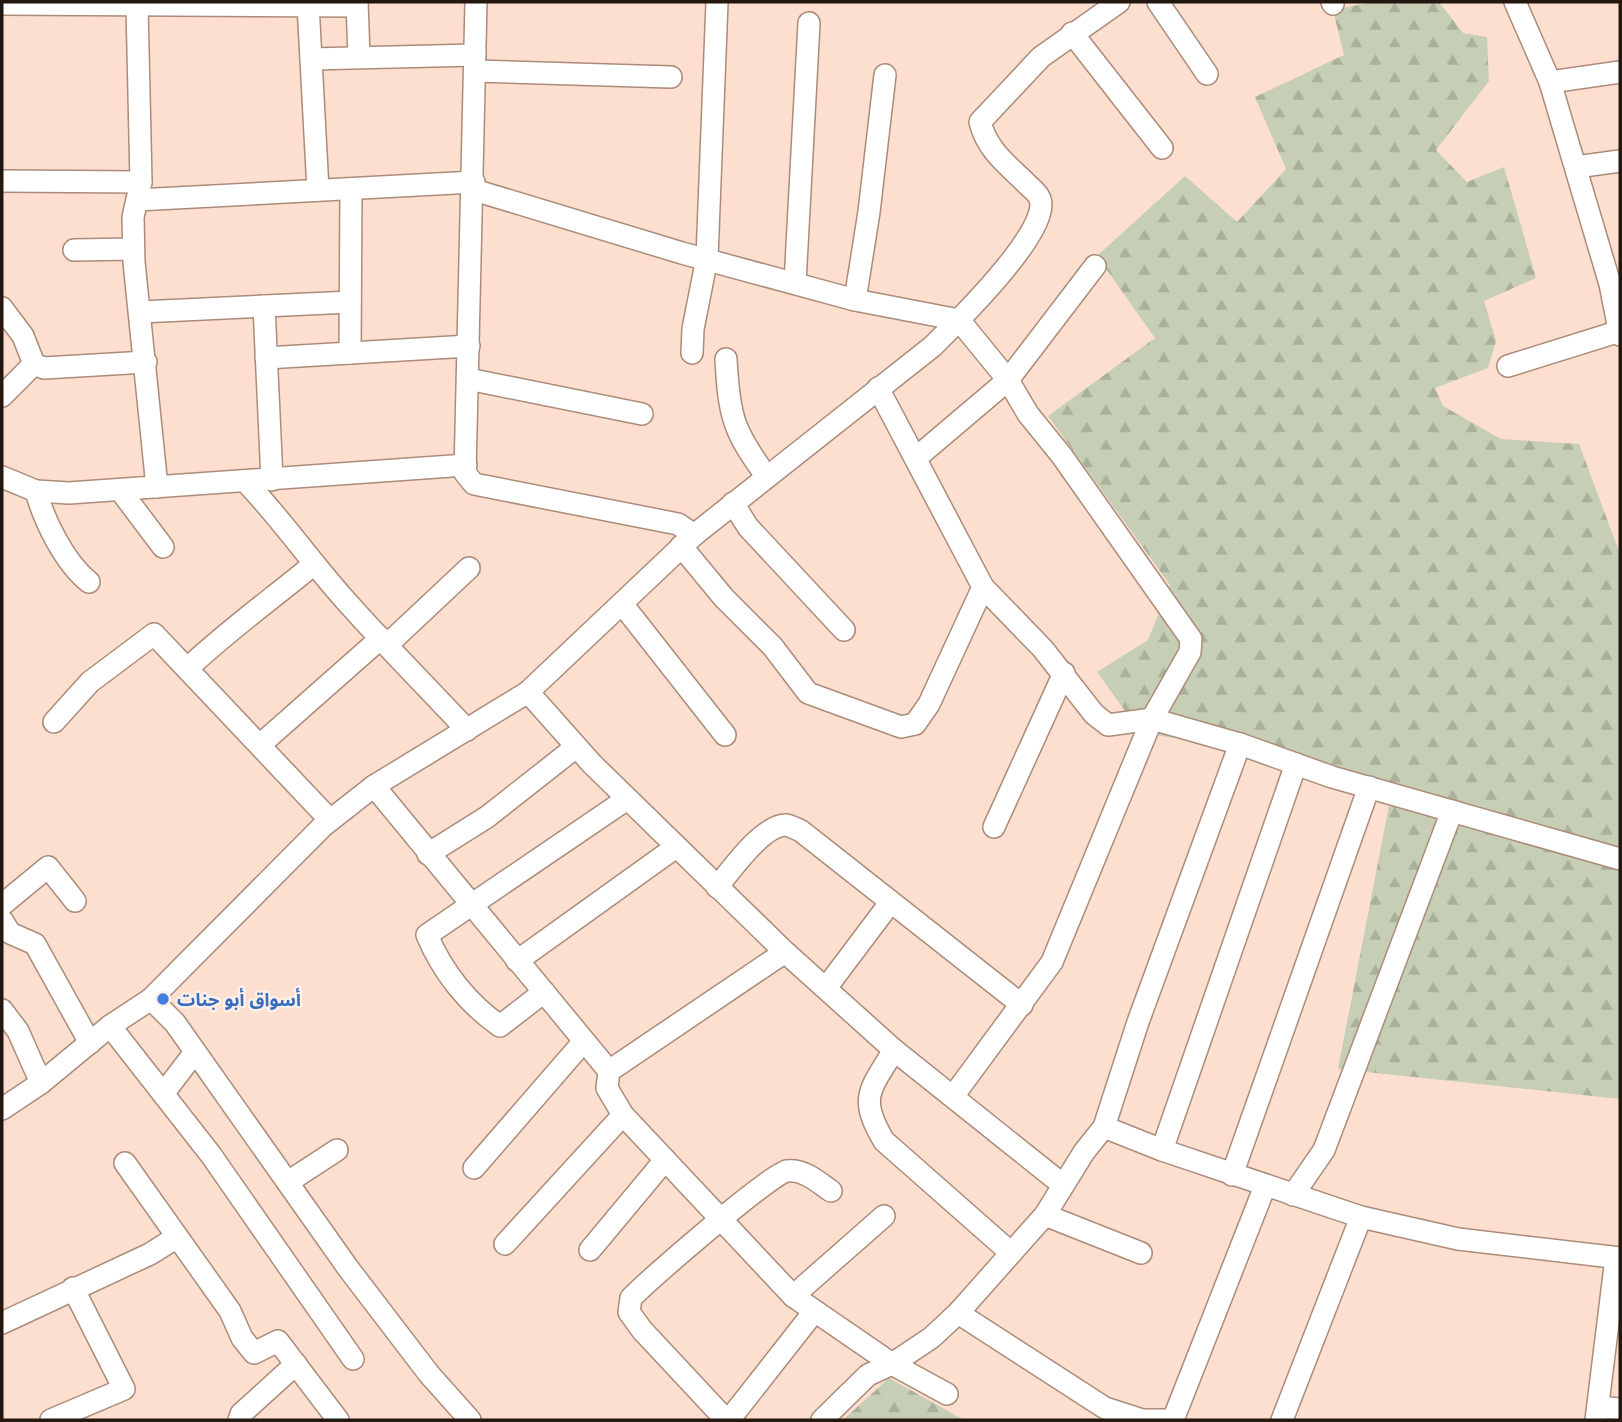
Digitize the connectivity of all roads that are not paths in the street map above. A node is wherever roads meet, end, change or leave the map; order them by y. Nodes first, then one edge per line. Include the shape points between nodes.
1 (476, 2) edge
2 (717, 2) edge
3 (1119, 2) edge
4 (1157, 2) edge
5 (1515, 2) edge
6 (4, 3) edge
7 (86, 3) edge
8 (244, 3) edge
9 (308, 4) junction
10 (357, 4) edge
11 (137, 6) junction
12 (809, 23) dead end
13 (1072, 33) junction
14 (359, 57) junction
15 (311, 59) junction
16 (475, 63) junction
17 (1620, 72) edge
18 (1208, 74) dead end
19 (885, 75) dead end
20 (671, 77) dead end
21 (1549, 82) junction
22 (1162, 148) dead end
23 (1620, 160) edge
24 (1576, 167) junction
25 (2, 181) edge
26 (474, 186) junction
27 (351, 188) junction
28 (318, 190) junction
29 (139, 191) junction
30 (134, 249) junction
31 (74, 250) dead end
32 (707, 258) junction
33 (1095, 266) dead end
34 (795, 283) junction
35 (855, 300) junction
36 (350, 302) junction
37 (264, 306) junction
38 (2, 308) edge
39 (141, 312) junction
40 (959, 320) junction
41 (1620, 333) edge
42 (469, 346) junction
43 (350, 353) junction
44 (692, 353) dead end
45 (267, 358) junction
46 (726, 359) dead end
47 (146, 362) junction
48 (34, 364) junction
49 (1508, 366) dead end
50 (468, 379) junction
51 (1008, 380) junction
52 (878, 388) junction
53 (2, 396) edge
54 (642, 415) dead end
55 (916, 458) junction
56 (466, 465) junction
57 (2, 477) edge
58 (767, 477) junction
59 (272, 480) junction
60 (246, 482) junction
61 (157, 487) junction
62 (120, 490) junction
63 (36, 491) junction
64 (733, 503) junction
65 (688, 540) junction
66 (163, 547) dead end
67 (314, 564) junction
68 (469, 568) dead end
69 (89, 582) dead end
70 (983, 587) junction
71 (623, 605) junction
72 (844, 631) dead end
73 (384, 641) junction
74 (187, 669) junction
75 (1064, 673) junction
76 (528, 692) junction
77 (1152, 719) junction
78 (54, 723) dead end
79 (467, 730) junction
80 (725, 735) dead end
81 (261, 744) junction
82 (1240, 744) junction
83 (576, 747) junction
84 (1296, 764) junction
85 (374, 786) junction
86 (1369, 787) junction
87 (627, 799) junction
88 (1452, 811) junction
89 (330, 820) junction
90 (994, 827) dead end
91 (676, 847) junction
92 (428, 854) junction
93 (1620, 859) edge
94 (718, 887) junction
95 (75, 901) dead end
96 (890, 903) junction
97 (470, 904) junction
98 (2, 905) edge
99 (2, 920) edge
100 (785, 952) junction
101 (517, 961) junction
102 (826, 988) junction
103 (544, 992) junction
104 (151, 999) junction
105 (1022, 1005) junction
106 (2, 1010) edge
107 (110, 1026) junction
108 (584, 1041) junction
109 (90, 1042) junction
110 (894, 1050) junction
111 (195, 1052) junction
112 (609, 1071) junction
113 (41, 1083) junction
114 (163, 1094) junction
115 (954, 1095) junction
116 (2, 1109) edge
117 (623, 1115) junction
118 (1104, 1127) junction
119 (337, 1150) dead end
120 (1162, 1150) junction
121 (664, 1160) junction
122 (124, 1163) dead end
123 (474, 1168) dead end
124 (1232, 1175) junction
125 (288, 1182) junction
126 (1063, 1185) junction
127 (1265, 1186) junction
128 (831, 1191) dead end
129 (1293, 1195) junction
130 (1045, 1215) junction
131 (884, 1216) dead end
132 (1361, 1217) junction
133 (720, 1221) junction
134 (177, 1237) junction
135 (506, 1244) dead end
136 (590, 1250) dead end
137 (1010, 1252) junction
138 (1141, 1254) dead end
139 (1618, 1258) edge
140 (74, 1288) junction
141 (793, 1296) junction
142 (813, 1313) junction
143 (958, 1313) junction
144 (2, 1323) edge
145 (353, 1359) dead end
146 (296, 1364) junction
147 (892, 1364) junction
148 (947, 1394) dead end
149 (1620, 1409) edge
150 (1597, 1413) edge
151 (51, 1420) edge
152 (239, 1420) edge
153 (338, 1420) edge
154 (470, 1420) edge
155 (727, 1420) edge
156 (822, 1420) edge
157 (1173, 1420) edge
158 (1282, 1420) edge

1 - 16 street
2 - 32 street
3 - 13 street
4 - 18 street
5 - 21 street
6 - 7 street
7 - 11 street
8 - 9 street
8 - 11 street
9 - 10 street
9 - 15 street
10 - 14 street
11 - 29 street
12 - 34 street
13 - 22 street
13 - 40 street via 1041,57 980,122 984,140 1040,197 1042,210 1034,229
14 - 15 street
14 - 16 street
15 - 28 street
16 - 20 street
16 - 26 street
17 - 21 street
19 - 35 street
21 - 24 street
23 - 24 street
24 - 41 street
25 - 29 street
26 - 27 street
26 - 32 street
26 - 42 street
27 - 28 street
27 - 36 street
28 - 29 street
29 - 30 street via 133,217
30 - 31 street
30 - 39 street
32 - 34 street
32 - 44 street
33 - 51 street
34 - 35 street
35 - 40 street
36 - 37 street
36 - 43 street
37 - 39 street
37 - 45 street
38 - 48 street via 23,336
39 - 47 street
40 - 51 street
40 - 52 street
41 - 49 street
42 - 43 street
42 - 50 street
43 - 45 street
45 - 59 street
46 - 58 street via 731,419
47 - 48 street via 44,368
47 - 61 street
48 - 53 street
50 - 54 street
50 - 56 street
51 - 55 street
51 - 77 street via 1191,639 1191,652
52 - 55 street
52 - 58 street
55 - 70 street
56 - 59 street
56 - 65 street via 474,484 678,524
57 - 63 street
58 - 64 street
59 - 60 street
60 - 61 street
60 - 67 street via 281,518
61 - 62 street
62 - 63 street
62 - 66 street
63 - 69 street via 43,517 75,571
64 - 65 street
64 - 72 street via 748,527
65 - 70 street via 724,598 773,647 808,693 901,727 915,724 929,704
65 - 71 street
67 - 73 street
67 - 74 street
68 - 73 street
70 - 75 street
71 - 76 street
71 - 80 street
73 - 79 street
73 - 81 street
74 - 78 street via 154,634 90,682
74 - 81 street
75 - 77 street via 1094,714 1108,725
75 - 90 street
76 - 79 street
76 - 83 street
77 - 82 street
77 - 105 street via 1052,962
79 - 85 street
81 - 89 street
82 - 84 street
82 - 118 street via 1129,1046
83 - 87 street
83 - 92 street via 487,817
84 - 86 street
84 - 120 street
85 - 89 street
85 - 92 street
86 - 88 street
86 - 124 street
87 - 91 street
87 - 97 street
88 - 93 street
88 - 129 street via 1324,1150
89 - 104 street
91 - 94 street
91 - 101 street
92 - 97 street
94 - 96 street via 771,829 786,825 801,831
94 - 100 street
95 - 98 street via 48,867
96 - 102 street
96 - 105 street
97 - 101 street
97 - 103 street via 427,935 447,973 483,1015 500,1026
99 - 109 street via 10,933 35,944
100 - 102 street
100 - 112 street
101 - 103 street
102 - 110 street
103 - 108 street
104 - 107 street
104 - 111 street
105 - 115 street
106 - 113 street via 18,1031
107 - 109 street
107 - 114 street
108 - 112 street
108 - 123 street
109 - 113 street
110 - 115 street
110 - 137 street via 868,1095 871,1119 884,1140
111 - 114 street
111 - 125 street
112 - 117 street via 607,1088
113 - 116 street
114 - 145 street via 219,1166
115 - 126 street
117 - 121 street
117 - 135 street
118 - 120 street
118 - 126 street
119 - 125 street
120 - 124 street
121 - 133 street
121 - 136 street
122 - 134 street
124 - 127 street
125 - 154 street via 421,1364
126 - 130 street
127 - 129 street
127 - 157 street
128 - 133 street via 798,1171 784,1171
129 - 132 street
130 - 137 street
130 - 138 street
131 - 141 street
132 - 139 street via 1458,1239
132 - 158 street
133 - 141 street
133 - 155 street via 631,1298 629,1312
134 - 140 street
134 - 146 street via 254,1353 278,1341
137 - 143 street
139 - 150 street
140 - 144 street
140 - 151 street via 124,1389
141 - 142 street
142 - 147 street
142 - 155 street
143 - 147 street
143 - 157 street via 1105,1408 1142,1420
146 - 152 street
146 - 153 street
147 - 148 street
147 - 156 street via 868,1376
149 - 150 street

